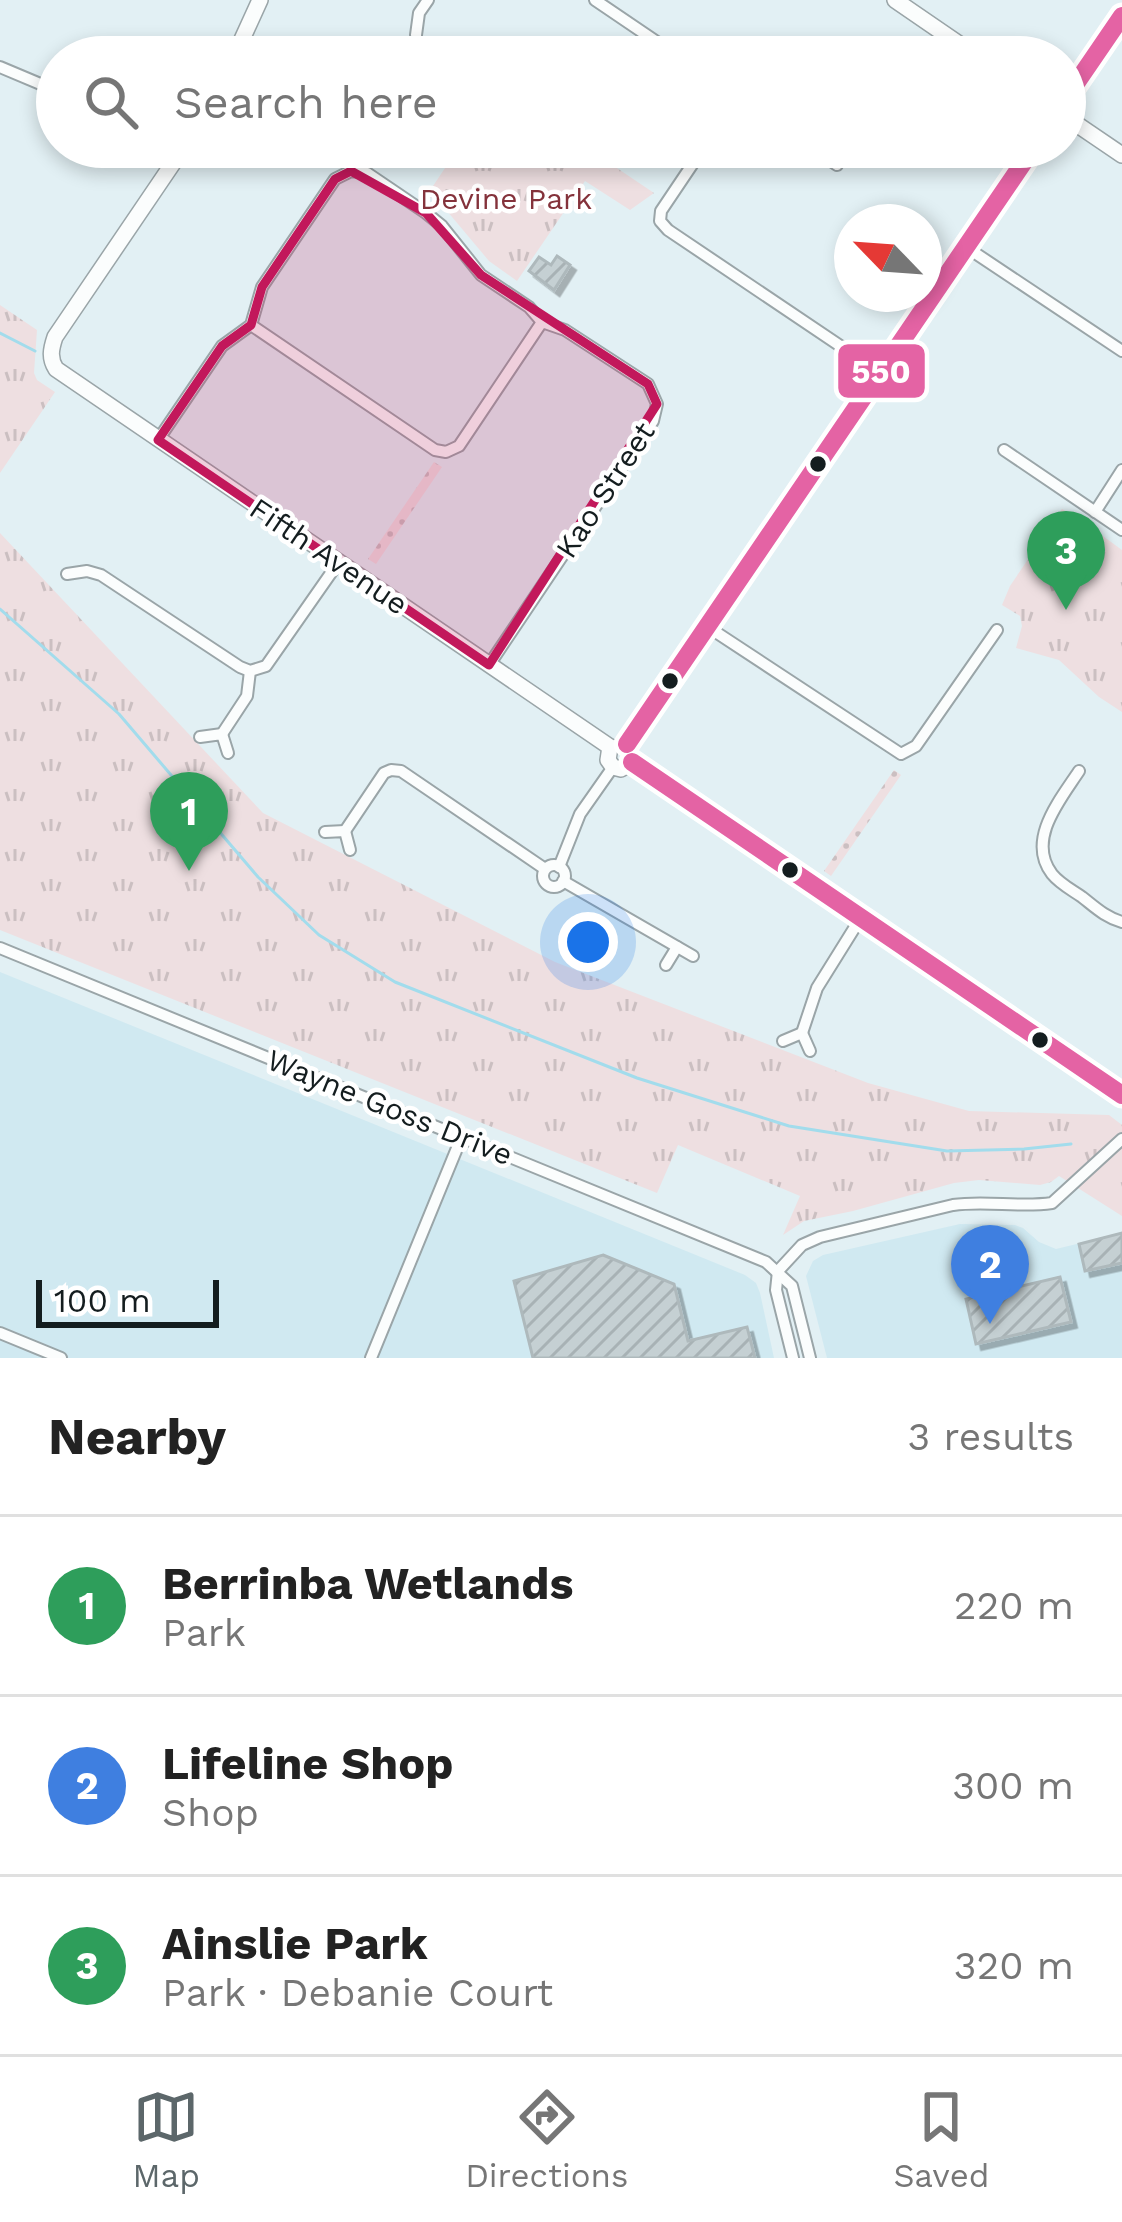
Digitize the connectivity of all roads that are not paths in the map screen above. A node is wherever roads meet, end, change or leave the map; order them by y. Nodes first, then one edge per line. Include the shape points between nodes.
1 (260, 0) edge
2 (428, 0) edge
3 (595, 0) edge
4 (895, 0) edge
5 (1122, 16) edge
6 (416, 35) dead end
7 (244, 36) edge
8 (648, 36) edge
9 (948, 36) edge
10 (0, 67) edge
11 (1086, 68) edge
12 (36, 83) edge
13 (1086, 133) edge
14 (1122, 155) edge
15 (170, 168) edge
16 (690, 168) edge
17 (1020, 168) edge
18 (966, 247) junction
19 (542, 322) junction
20 (251, 325) junction
21 (1122, 351) edge
22 (879, 372) junction
23 (158, 440) junction
24 (1004, 450) dead end
25 (1122, 470) edge
26 (1094, 512) junction
27 (1122, 530) edge
28 (338, 562) junction
29 (67, 574) dead end
30 (708, 627) junction
31 (997, 630) dead end
32 (489, 665) junction
33 (250, 671) junction
34 (222, 734) junction
35 (200, 736) dead end
36 (619, 746) junction
37 (228, 752) dead end
38 (632, 762) junction
39 (613, 766) junction
40 (1079, 771) dead end
41 (345, 831) junction
42 (325, 832) dead end
43 (350, 850) dead end
44 (560, 867) junction
45 (545, 869) junction
46 (563, 881) junction
47 (860, 919) junction
48 (1122, 922) edge
49 (676, 946) junction
50 (0, 948) edge
51 (693, 956) dead end
52 (666, 965) dead end
53 (802, 1033) junction
54 (783, 1041) dead end
55 (810, 1051) dead end
56 (1122, 1095) edge
57 (462, 1136) junction
58 (1122, 1139) edge
59 (778, 1271) junction
60 (0, 1334) edge
61 (61, 1358) edge
62 (371, 1358) edge
63 (793, 1358) edge
64 (810, 1358) edge

1 - 7 street
2 - 6 street
3 - 8 street
4 - 9 street
5 - 11 street
10 - 12 street
13 - 14 street
15 - 23 street, Fifth Avenue via 51,349 65,377
16 - 22 street via 661,211 668,230
17 - 18 street
18 - 21 street
18 - 22 street
19 - 20 street via 458,446 446,452
19 - 20 street via 481,275 434,219 368,173 351,171 335,178 262,286
19 - 32 street, Kao Street via 648,384 657,404
20 - 23 street via 222,346
22 - 30 street
23 - 28 street, Fifth Avenue
24 - 26 street
25 - 26 street
26 - 27 street
28 - 32 street, Fifth Avenue
28 - 33 street via 266,667
29 - 33 street via 101,575
30 - 31 street via 901,754 916,746
30 - 36 street
32 - 36 street, Fifth Avenue
33 - 34 street via 248,696
34 - 35 street
34 - 37 street
36 - 38 street via 634,754
36 - 39 street via 607,755
38 - 39 street
38 - 47 street
39 - 44 street via 580,814
40 - 48 street via 1049,818 1045,862 1055,878
41 - 42 street
41 - 43 street
41 - 45 street via 384,773 401,771
44 - 45 street
44 - 46 street
45 - 46 street via 548,885
46 - 49 street
47 - 53 street via 817,988
47 - 56 street
49 - 51 street
49 - 52 street
50 - 57 street, Wayne Goss Drive
53 - 54 street
53 - 55 street
57 - 59 street, Wayne Goss Drive
57 - 62 street
58 - 59 street via 1052,1203 953,1205 820,1238
59 - 63 street
59 - 64 street via 792,1286
60 - 61 street

